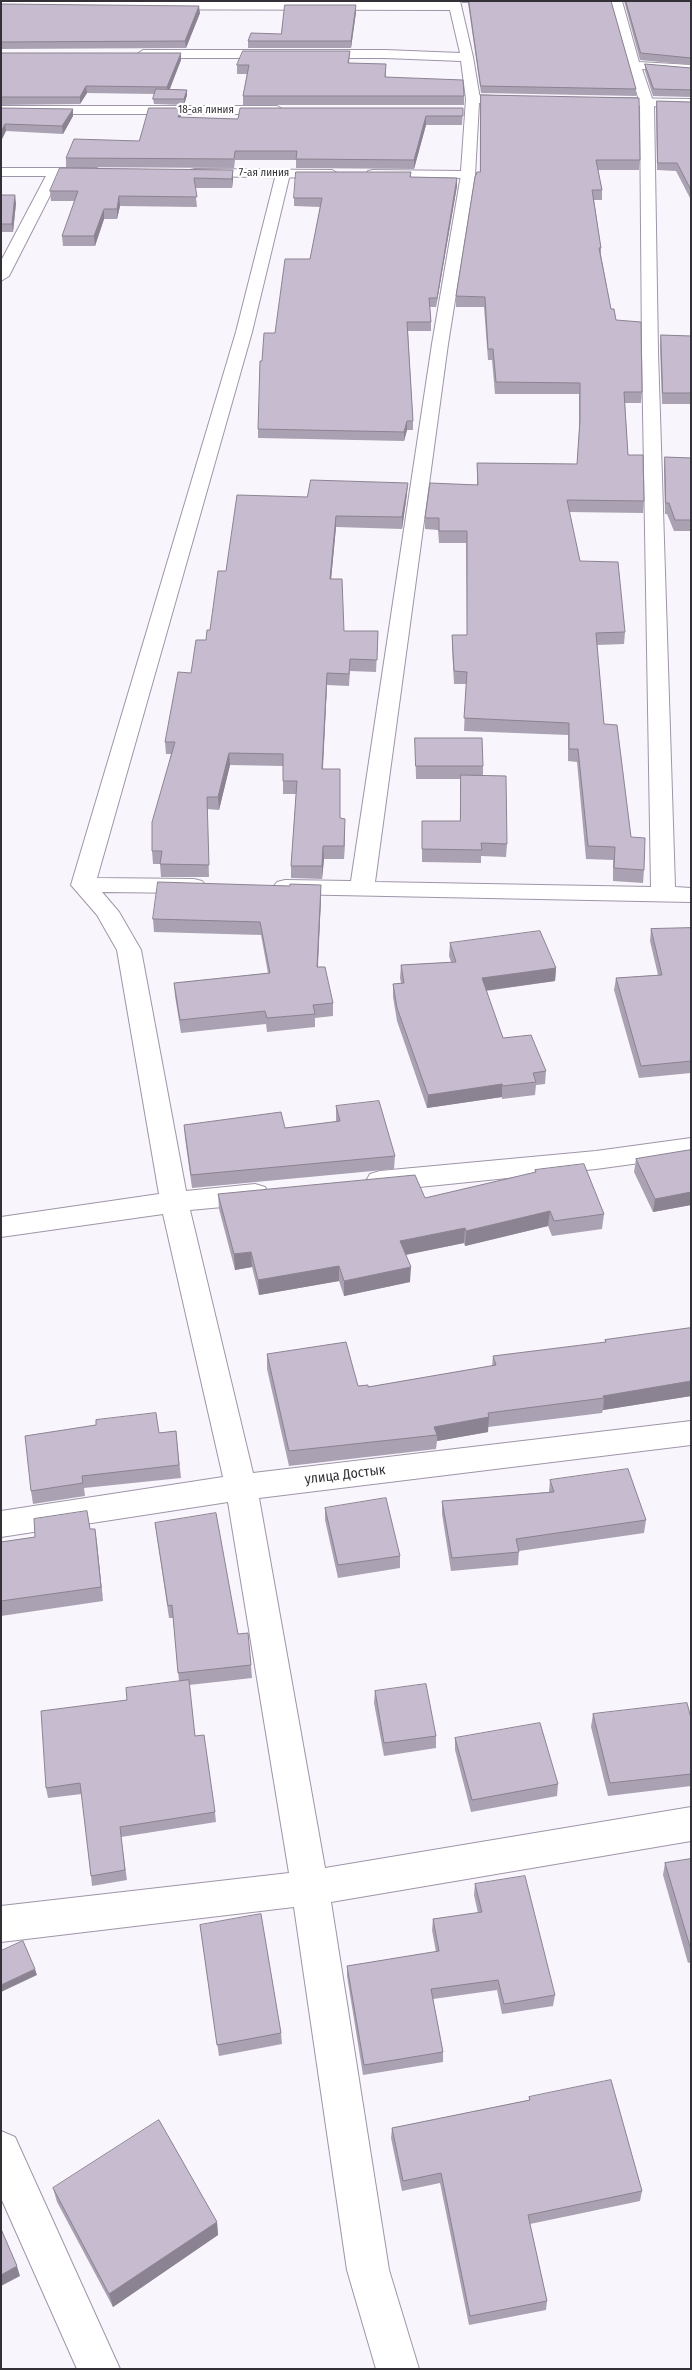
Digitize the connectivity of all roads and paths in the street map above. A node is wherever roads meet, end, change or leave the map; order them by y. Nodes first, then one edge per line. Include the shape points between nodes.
1 (616, 1) edge
2 (1, 4) edge
3 (454, 4) edge
4 (129, 54) edge
5 (467, 57) junction
6 (634, 65) junction
7 (691, 69) edge
8 (531, 101) edge
9 (589, 102) edge
10 (691, 103) edge
11 (647, 104) junction
12 (469, 107) junction
13 (1, 110) edge
14 (295, 110) edge
15 (1, 172) edge
16 (55, 172) junction
17 (114, 172) edge
18 (184, 173) edge
19 (283, 174) junction
20 (342, 174) edge
21 (361, 174) edge
22 (468, 175) junction
23 (1, 276) edge
24 (83, 885) junction
25 (212, 886) edge
26 (262, 887) edge
27 (362, 888) junction
28 (663, 894) junction
29 (691, 895) edge
30 (691, 1147) edge
31 (351, 1184) edge
32 (282, 1191) edge
33 (174, 1202) junction
34 (1, 1227) edge
35 (691, 1433) edge
36 (241, 1487) junction
37 (1, 1524) edge
38 (691, 1824) edge
39 (310, 1888) junction
40 (1, 1924) edge
41 (1, 2150) edge
42 (99, 2369) edge
43 (398, 2369) edge

1 - 6 street
2 - 3 street
3 - 5 street
4 - 5 street
5 - 12 street
6 - 7 street
6 - 11 street
8 - 12 street
9 - 11 street
10 - 11 street
11 - 28 street
12 - 22 street
13 - 14 street, 18-ая линия
15 - 16 street
16 - 17 street
16 - 23 street
18 - 19 street, 7-ая линия
19 - 20 street, 7-ая линия
19 - 24 street via 244,332
21 - 22 street
22 - 27 street via 440,344
24 - 25 street
24 - 33 street via 107,912 129,950
26 - 27 street
27 - 28 street
28 - 29 street
30 - 31 street via 596,1160
32 - 33 street
33 - 34 street
33 - 36 street
35 - 36 street, улица Достык
36 - 37 street, улица Достык
36 - 39 street
38 - 39 street
39 - 40 street
39 - 43 street via 368,2270
41 - 42 street

